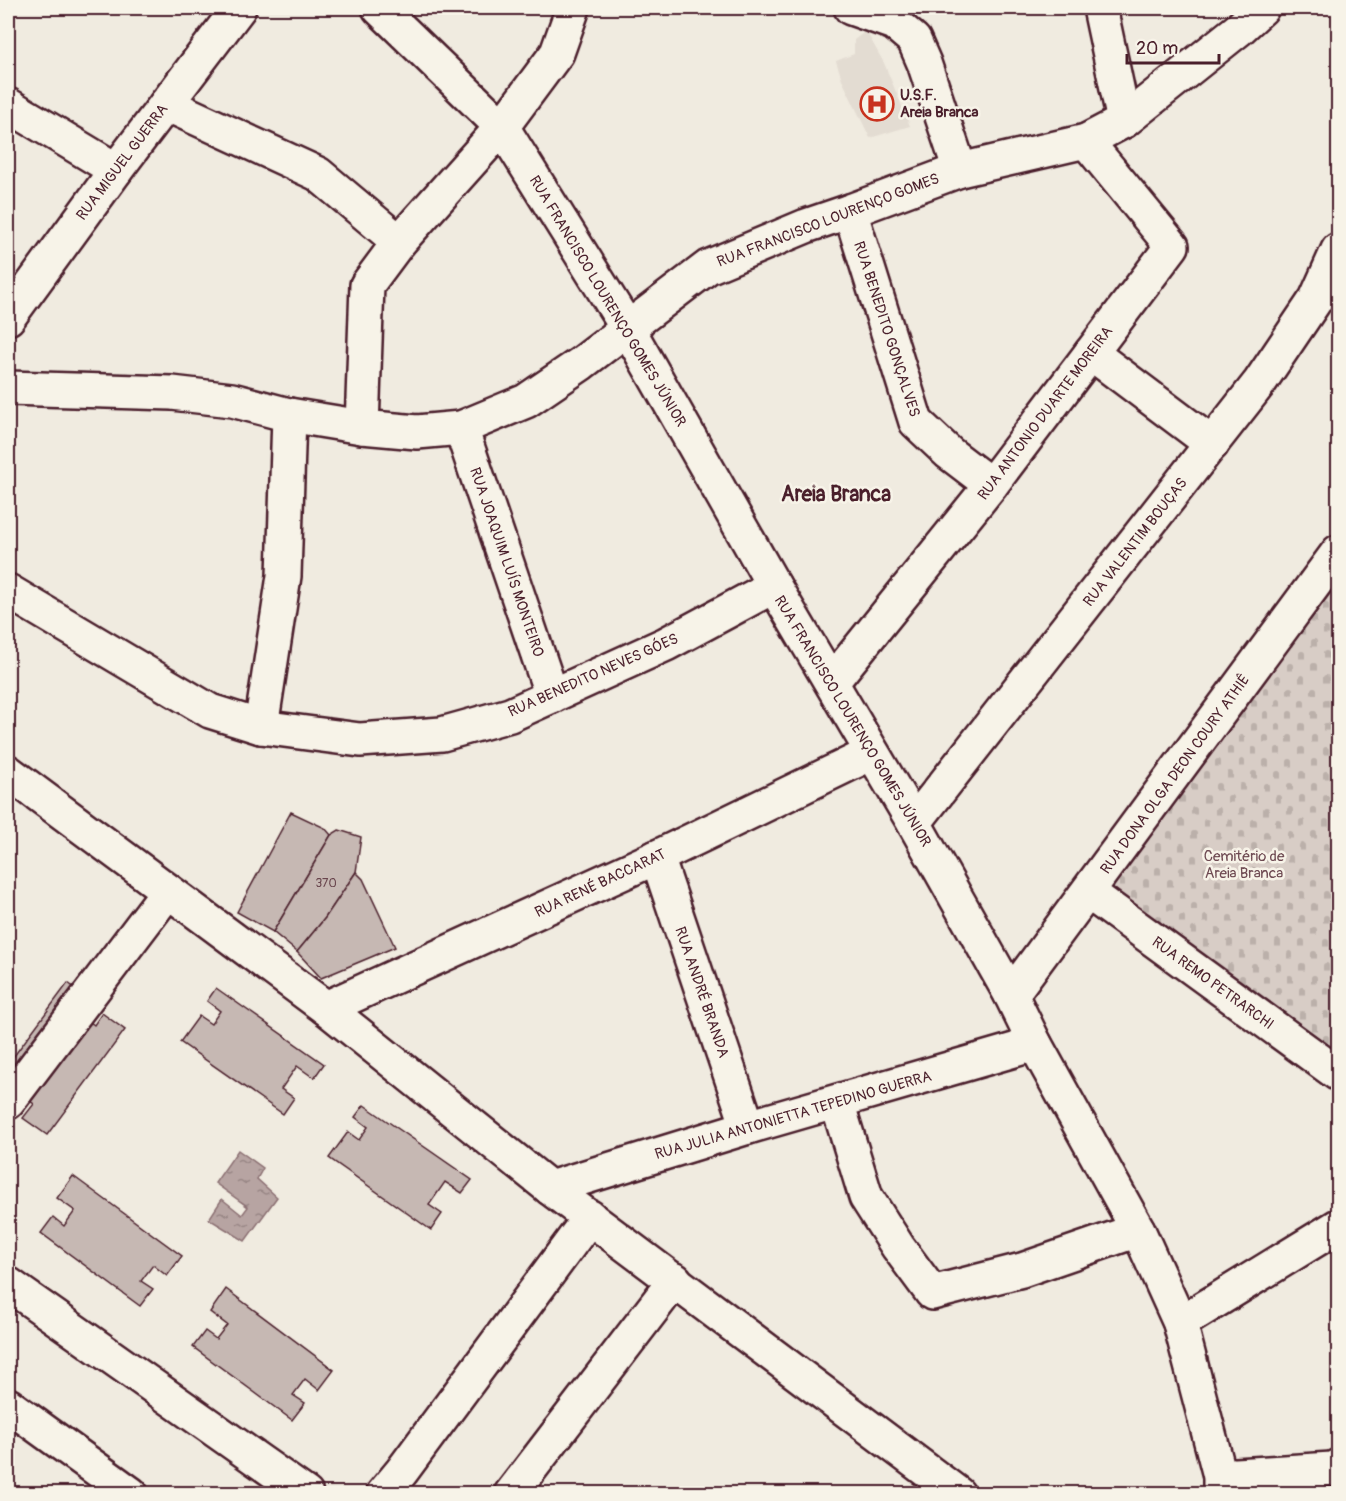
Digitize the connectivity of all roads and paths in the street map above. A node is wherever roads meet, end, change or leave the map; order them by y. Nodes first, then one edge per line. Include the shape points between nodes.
1 (239, 8) edge
2 (379, 8) edge
3 (573, 8) edge
4 (851, 8) edge
5 (1100, 8) edge
6 (1262, 8) edge
7 (166, 104) junction
8 (8, 105) edge
9 (1124, 121) junction
10 (502, 127) junction
11 (1086, 141) junction
12 (116, 170) junction
13 (960, 170) junction
14 (850, 212) junction
15 (399, 242) junction
16 (1338, 250) edge
17 (8, 318) edge
18 (628, 329) junction
19 (1091, 353) junction
20 (8, 388) edge
21 (289, 415) junction
22 (362, 427) junction
23 (461, 428) junction
24 (1212, 444) junction
25 (991, 485) junction
26 (1338, 552) edge
27 (774, 586) junction
28 (8, 591) edge
29 (832, 682) junction
30 (552, 696) junction
31 (261, 727) junction
32 (872, 753) junction
33 (8, 772) edge
34 (914, 822) junction
35 (657, 857) junction
36 (168, 891) junction
37 (1088, 892) junction
38 (1011, 995) junction
39 (326, 1008) junction
40 (1035, 1044) junction
41 (1338, 1074) edge
42 (8, 1102) edge
43 (837, 1102) junction
44 (748, 1127) junction
45 (550, 1188) junction
46 (590, 1217) junction
47 (1338, 1226) edge
48 (1138, 1230) junction
49 (675, 1280) junction
50 (8, 1284) edge
51 (1180, 1323) junction
52 (8, 1405) edge
53 (1338, 1466) edge
54 (1220, 1485) edge
55 (131, 1494) edge
56 (306, 1494) edge
57 (383, 1494) edge
58 (511, 1494) edge
59 (958, 1494) edge

1 - 7 street, RUA MIGUEL GUERRA
2 - 10 street, RUA FRANCISCO LOURENÇO GOMES JÚNIOR
3 - 10 street via 557,53
4 - 13 street via 894,22 914,40
5 - 9 street
6 - 9 street, RUA FRANCISCO LOURENÇO GOMES
7 - 12 street, RUA MIGUEL GUERRA
7 - 15 street via 318,174
8 - 12 street
9 - 11 street, RUA FRANCISCO LOURENÇO GOMES
10 - 15 street
10 - 18 street, RUA FRANCISCO LOURENÇO GOMES JÚNIOR
11 - 13 street, RUA FRANCISCO LOURENÇO GOMES
11 - 19 street, RUA ANTONIO DUARTE MOREIRA via 1172,246
12 - 17 street, RUA MIGUEL GUERRA
13 - 14 street, RUA FRANCISCO LOURENÇO GOMES
14 - 18 street, RUA FRANCISCO LOURENÇO GOMES via 708,267
14 - 25 street, RUA BENEDITO GONÇALVES via 916,422
15 - 22 street via 367,285
16 - 24 street, RUA VALENTIM BOUÇAS via 1316,299
18 - 23 street, RUA FRANCISCO LOURENÇO GOMES via 526,401
18 - 27 street, RUA FRANCISCO LOURENÇO GOMES JÚNIOR
19 - 24 street
19 - 25 street, RUA ANTONIO DUARTE MOREIRA
20 - 21 street, RUA FRANCISCO LOURENÇO GOMES via 172,393 232,400
21 - 22 street, RUA FRANCISCO LOURENÇO GOMES
21 - 31 street via 284,576
22 - 23 street, RUA FRANCISCO LOURENÇO GOMES via 417,432
23 - 30 street, RUA JOAQUIM LUÍS MONTEIRO
24 - 34 street, RUA VALENTIM BOUÇAS
25 - 29 street, RUA ANTONIO DUARTE MOREIRA
26 - 37 street, RUA DONA OLGA DEON COURY ATHIÊ
27 - 29 street, RUA FRANCISCO LOURENÇO GOMES JÚNIOR
27 - 30 street, RUA BENEDITO NEVES GÓES via 666,644
28 - 31 street, RUA BENEDITO NEVES GÓES via 210,711
29 - 32 street, RUA FRANCISCO LOURENÇO GOMES JÚNIOR
30 - 31 street, RUA BENEDITO NEVES GÓES via 510,715 442,734 360,740
32 - 34 street, RUA FRANCISCO LOURENÇO GOMES JÚNIOR
32 - 35 street, RUA RENÉ BACCARAT
33 - 36 street
34 - 38 street, RUA FRANCISCO LOURENÇO GOMES JÚNIOR
35 - 39 street, RUA RENÉ BACCARAT
35 - 44 street, RUA ANDRÉ BRANDA
36 - 39 street
36 - 42 street
37 - 38 street, RUA DONA OLGA DEON COURY ATHIÊ
37 - 41 street, RUA REMO PETRARCHI
38 - 40 street, RUA FRANCISCO LOURENÇO GOMES JÚNIOR
39 - 45 street
40 - 43 street, RUA JULIA ANTONIETTA TEPEDINO GUERRA
40 - 48 street, RUA FRANCISCO LOURENÇO GOMES JÚNIOR
43 - 44 street, RUA JULIA ANTONIETTA TEPEDINO GUERRA
43 - 48 street via 866,1197 932,1293 1022,1270
44 - 45 street, RUA JULIA ANTONIETTA TEPEDINO GUERRA
45 - 46 street
46 - 49 street
46 - 57 street
47 - 51 street
48 - 51 street, RUA FRANCISCO LOURENÇO GOMES JÚNIOR
49 - 58 street
49 - 59 street
50 - 56 street
51 - 54 street, RUA FRANCISCO LOURENÇO GOMES JÚNIOR
52 - 55 street
53 - 54 street

